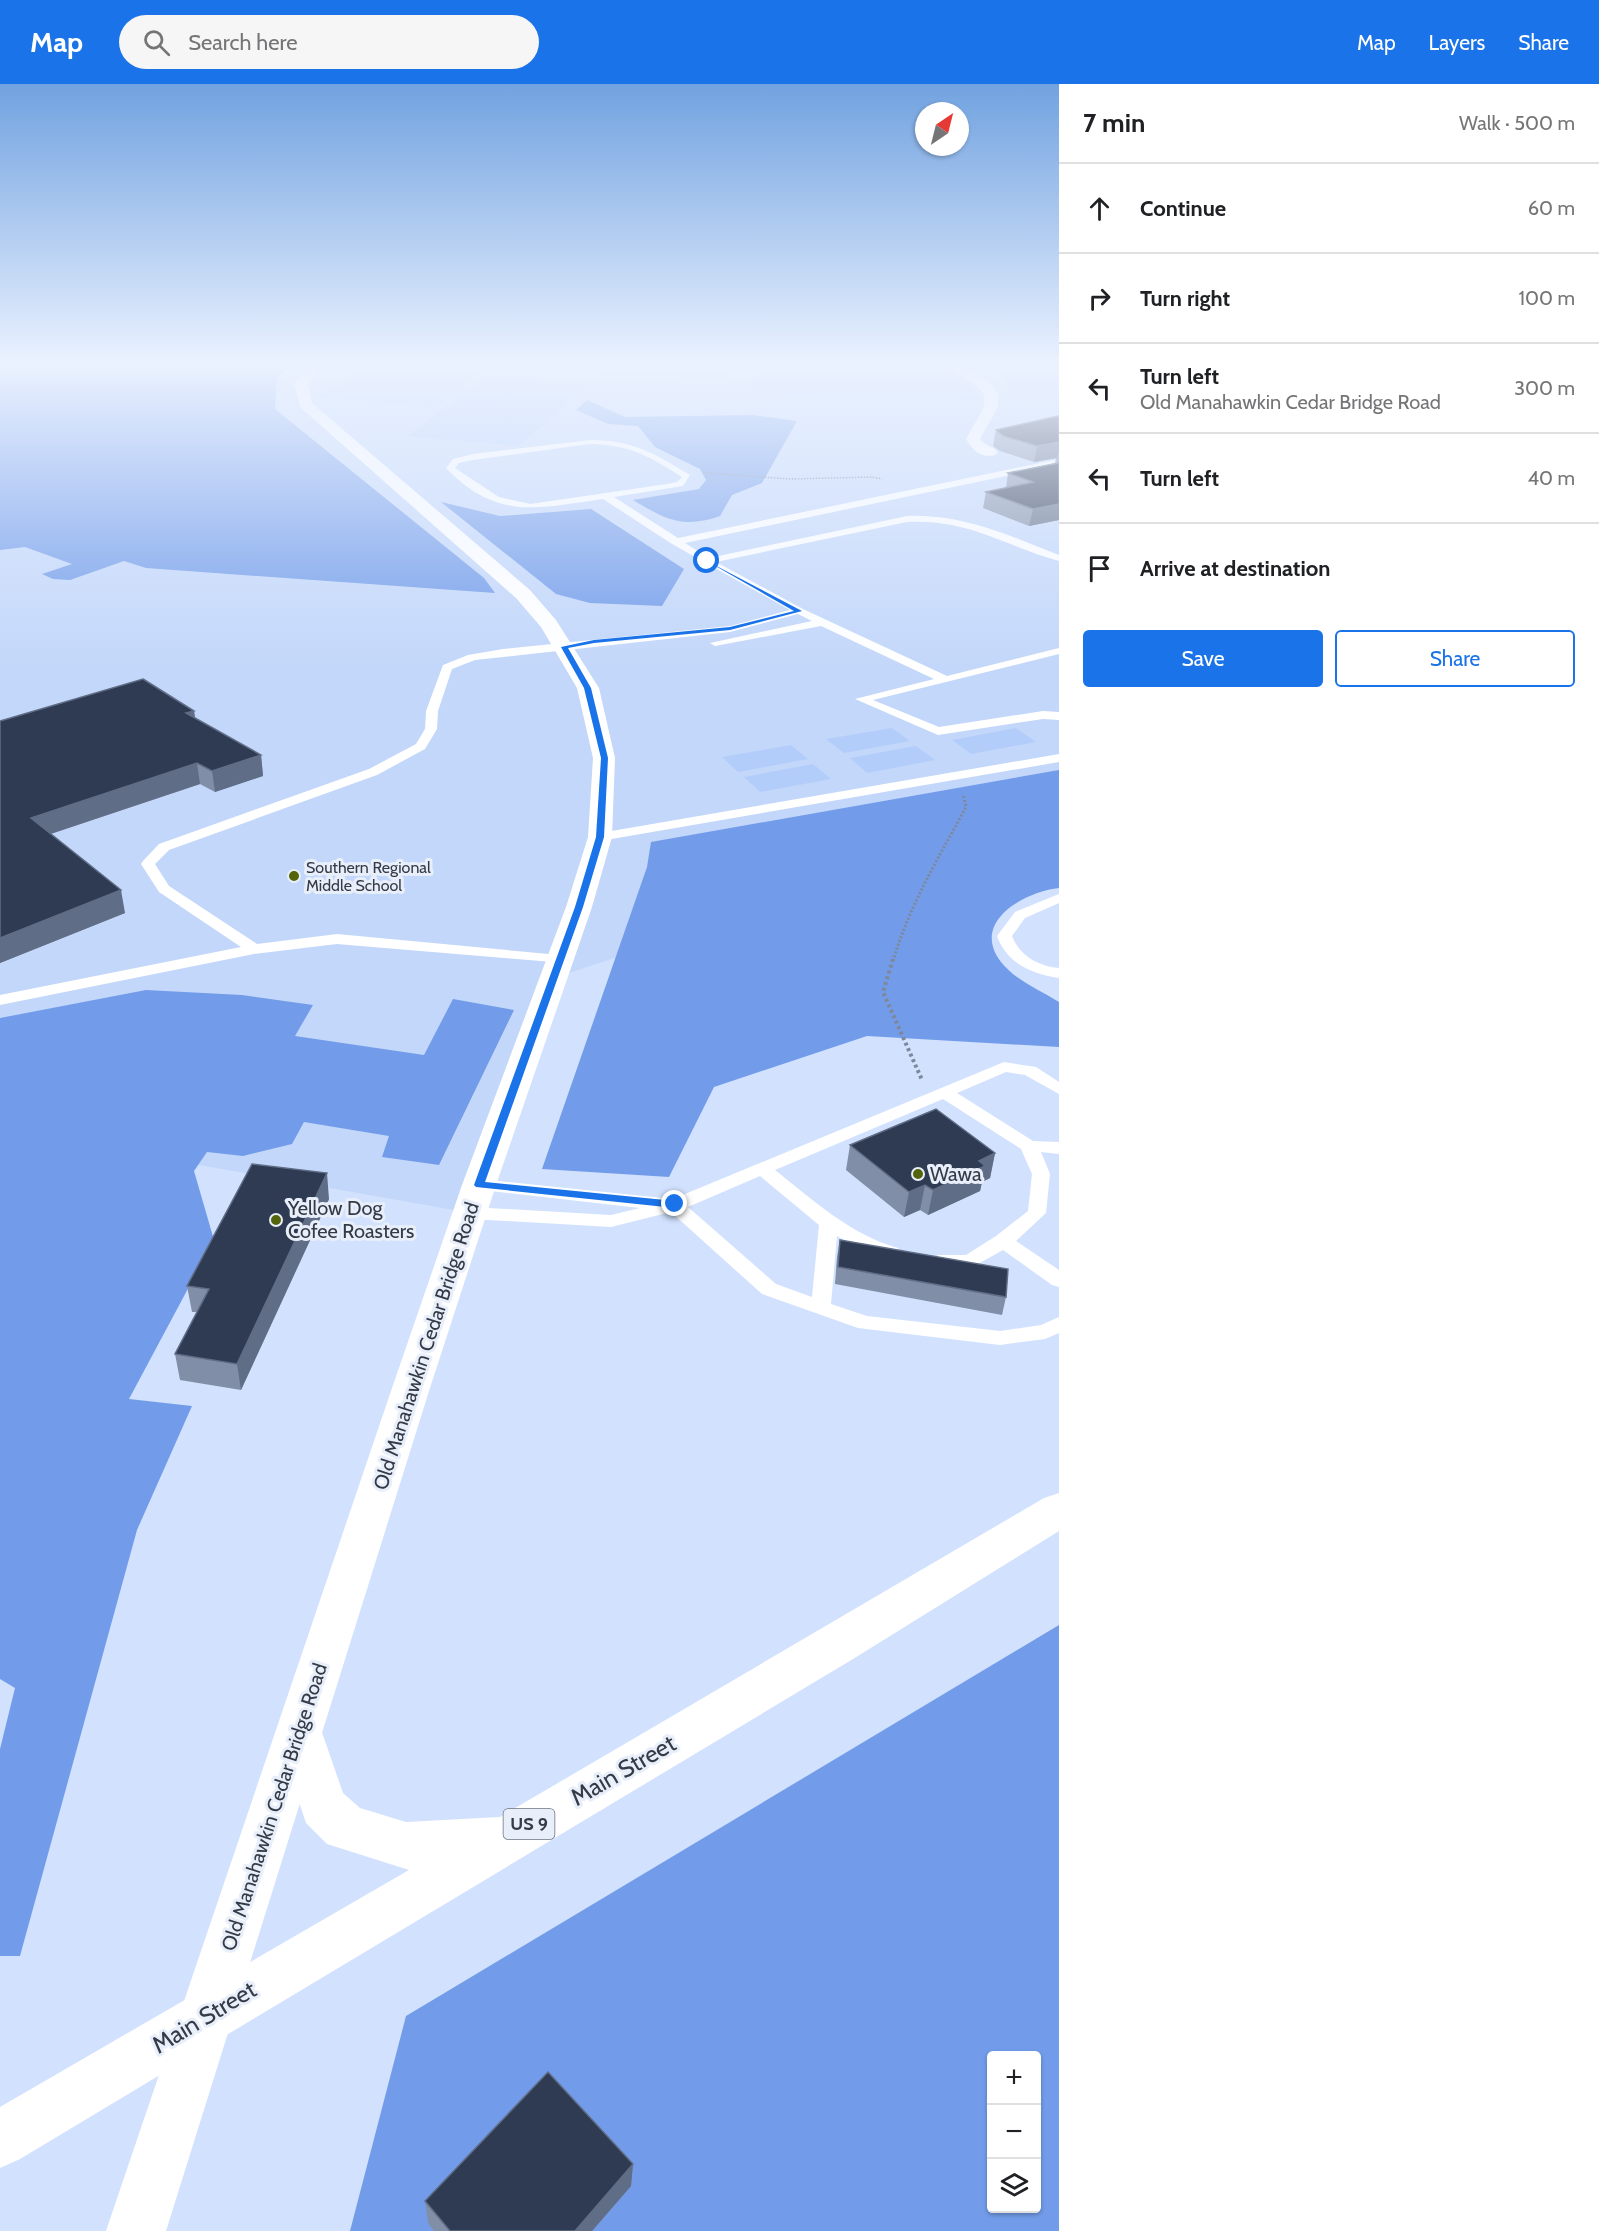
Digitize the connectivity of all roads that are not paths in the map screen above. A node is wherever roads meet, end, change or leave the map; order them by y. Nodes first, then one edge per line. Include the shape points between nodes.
1 (375, 465) edge
2 (452, 465) edge
3 (669, 465) edge
4 (1042, 465) edge
5 (888, 486) dead end
6 (908, 493) junction
7 (605, 496) junction
8 (675, 542) junction
9 (1059, 558) edge
10 (707, 561) junction
11 (799, 611) junction
12 (823, 622) junction
13 (702, 645) dead end
14 (681, 646) dead end
15 (564, 647) junction
16 (1059, 651) edge
17 (943, 679) junction
18 (1059, 716) edge
19 (1059, 758) edge
20 (600, 837) junction
21 (1059, 898) edge
22 (254, 949) junction
23 (559, 960) junction
24 (1059, 973) edge
25 (0, 1000) edge
26 (1059, 1089) edge
27 (944, 1092) junction
28 (1029, 1146) junction
29 (1059, 1148) edge
30 (764, 1169) junction
31 (475, 1199) junction
32 (675, 1204) junction
33 (829, 1222) junction
34 (1003, 1241) junction
35 (905, 1255) edge
36 (927, 1257) edge
37 (1059, 1280) edge
38 (821, 1308) junction
39 (1059, 1324) edge
40 (1059, 1510) edge
41 (300, 1733) junction
42 (504, 1839) junction
43 (204, 2016) junction
44 (0, 2139) edge
45 (136, 2231) edge

1 - 15 main road, Old Manahawkin Cedar Bridge Road via 523,594
2 - 7 lane via 450,468 492,500 510,506 530,507
3 - 7 lane via 687,477 680,484
4 - 6 lane
5 - 6 lane
6 - 8 lane
7 - 8 lane
8 - 10 lane
9 - 10 lane via 964,521 932,516
10 - 11 lane
11 - 12 lane
11 - 15 lane via 730,629
12 - 13 lane
12 - 17 lane
14 - 15 lane via 599,652
15 - 20 main road, Old Manahawkin Cedar Bridge Road via 588,688 604,758
15 - 22 lane via 472,657 447,667 432,711 431,729 422,746 373,772 164,847 148,864 164,889
16 - 17 lane
17 - 18 lane via 861,699 938,731
19 - 20 lane
20 - 23 main road, Old Manahawkin Cedar Bridge Road
21 - 24 lane via 1020,915 1004,936 1007,945 1028,964
22 - 23 lane via 337,939
22 - 25 lane
23 - 31 main road, Old Manahawkin Cedar Bridge Road
26 - 27 lane via 1030,1071 1004,1067
27 - 28 lane
27 - 30 lane
28 - 29 lane
28 - 34 lane via 1041,1174 1037,1213
30 - 32 lane
30 - 33 lane
31 - 32 lane
31 - 32 lane via 612,1221
31 - 41 main road, Old Manahawkin Cedar Bridge Road
32 - 38 lane via 769,1289
33 - 35 lane via 884,1252
33 - 38 lane
34 - 36 lane via 969,1262
34 - 37 lane
38 - 39 lane via 865,1323 1000,1338 1045,1332
40 - 42 main road, Main Street / US 9
41 - 42 main road via 323,1807 345,1827 406,1846
41 - 43 main road, Old Manahawkin Cedar Bridge Road
42 - 43 main road, Main Street / US 9
43 - 44 main road, Main Street / US 9
43 - 45 main road, Old Manahawkin Cedar Bridge Road

